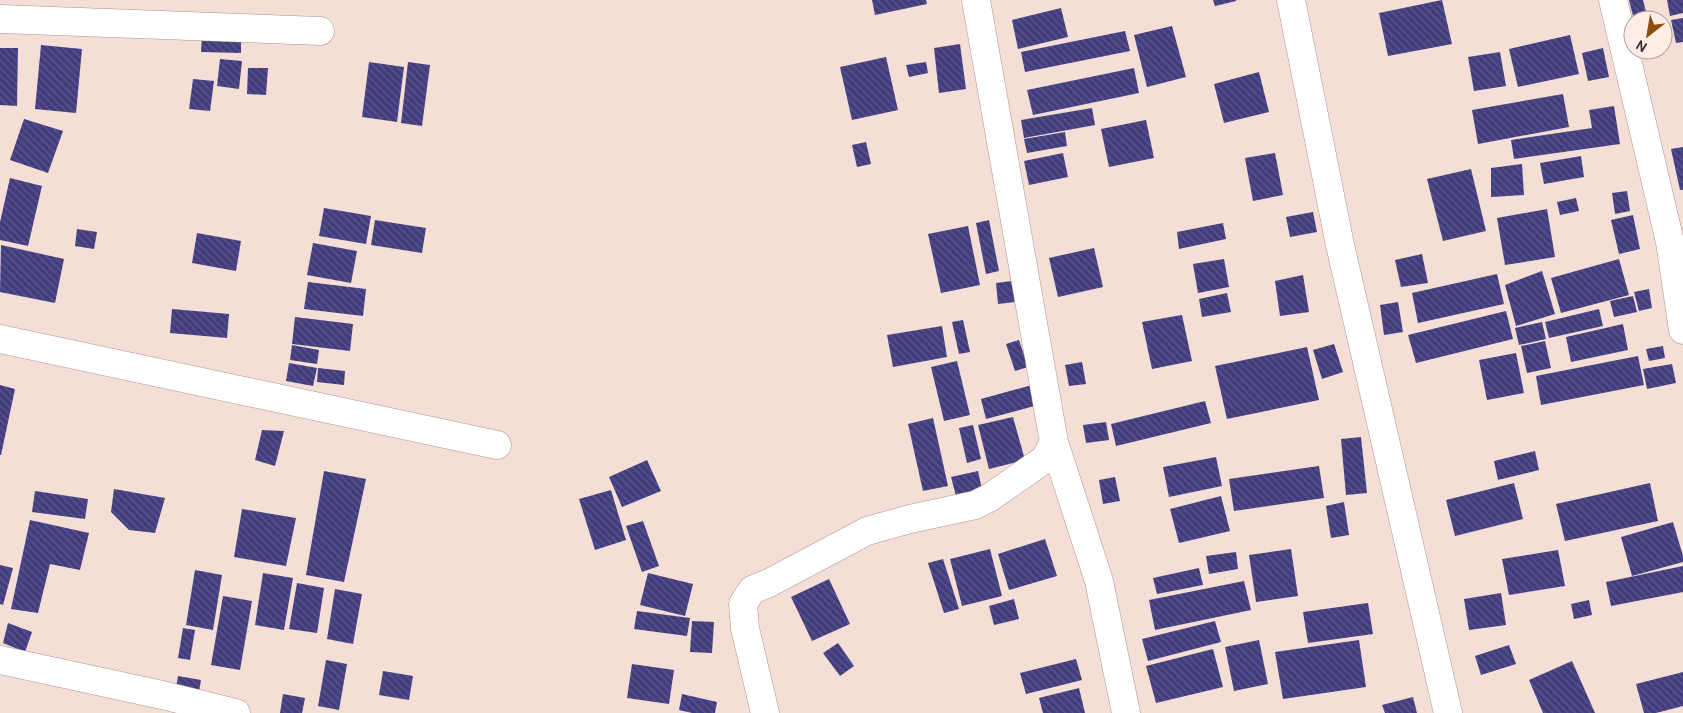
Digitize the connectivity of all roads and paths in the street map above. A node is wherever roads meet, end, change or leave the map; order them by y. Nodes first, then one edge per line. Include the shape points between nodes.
1 (976, 0) edge
2 (1291, 0) edge
3 (1613, 0) edge
4 (0, 19) edge
5 (320, 31) dead end
6 (1683, 330) edge
7 (0, 339) edge
8 (1054, 442) junction
9 (496, 445) dead end
10 (0, 660) edge
11 (160, 704) edge
12 (236, 713) edge
13 (765, 713) edge
14 (1126, 713) edge
15 (1448, 713) edge

1 - 8 street
2 - 15 street via 1340,245
3 - 6 street via 1670,242
4 - 5 street
7 - 9 street
8 - 13 street via 1045,458 975,505 867,531 752,590 743,604
8 - 14 street via 1099,581
10 - 11 street
11 - 12 street

